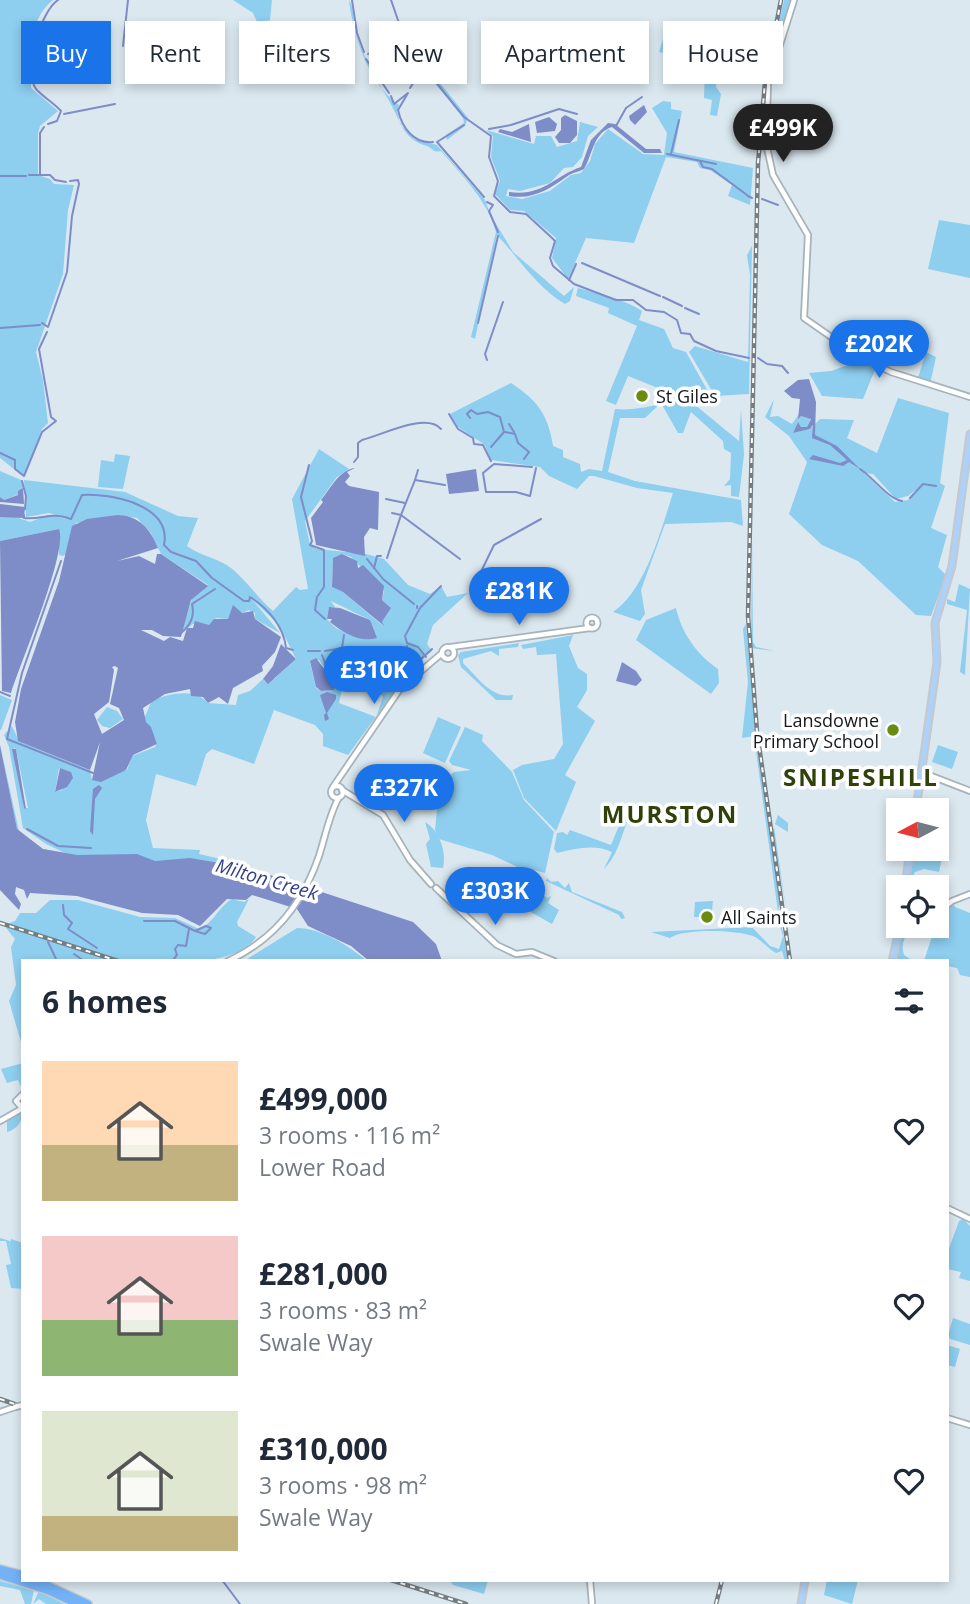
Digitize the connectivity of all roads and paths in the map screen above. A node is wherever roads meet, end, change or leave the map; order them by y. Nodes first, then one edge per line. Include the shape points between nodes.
1 (793, 0) edge
2 (970, 397) edge
3 (970, 434) edge
4 (587, 622) junction
5 (579, 628) junction
6 (590, 628) junction
7 (452, 650) junction
8 (443, 656) junction
9 (922, 772) junction
10 (338, 788) junction
11 (970, 792) edge
12 (353, 796) junction
13 (337, 798) junction
14 (917, 798) edge
15 (970, 894) edge
16 (949, 903) edge
17 (897, 938) edge
18 (232, 959) edge
19 (548, 959) edge
20 (892, 959) edge
21 (21, 1095) edge
22 (17, 1105) junction
23 (21, 1107) edge
24 (21, 1109) edge
25 (12, 1113) junction
26 (0, 1121) edge
27 (949, 1210) edge
28 (970, 1219) edge
29 (21, 1406) edge
30 (0, 1412) edge
31 (949, 1419) edge
32 (970, 1425) edge
33 (0, 1569) edge
34 (0, 1575) edge
35 (21, 1575) edge
36 (40, 1582) edge
37 (590, 1582) edge
38 (805, 1582) edge
39 (591, 1602) edge
40 (77, 1604) edge
41 (88, 1604) edge
42 (802, 1604) edge

1 - 2 street via 768,83 766,143 773,175 808,234 804,318 860,357 891,372
3 - 9 main road via 952,566 935,622 937,662
4 - 5 street
4 - 6 street
4 - 6 street via 592,617 597,620 596,627
5 - 6 street
5 - 7 street
7 - 8 street via 452,657
7 - 8 street via 445,647
8 - 10 street via 400,689 341,775
9 - 11 street
9 - 14 main road
10 - 12 street
10 - 13 street
10 - 13 street via 330,793
12 - 13 street
12 - 19 street via 383,815 410,860 497,945 516,954
13 - 18 street via 309,881 292,911 262,942
15 - 16 street
17 - 20 main road
21 - 22 street
22 - 23 street
22 - 25 street
24 - 25 street
25 - 26 street
27 - 28 street
29 - 30 street, bridge
31 - 32 street
33 - 35 highway
34 - 40 highway
36 - 41 highway
37 - 39 street
38 - 42 main road

